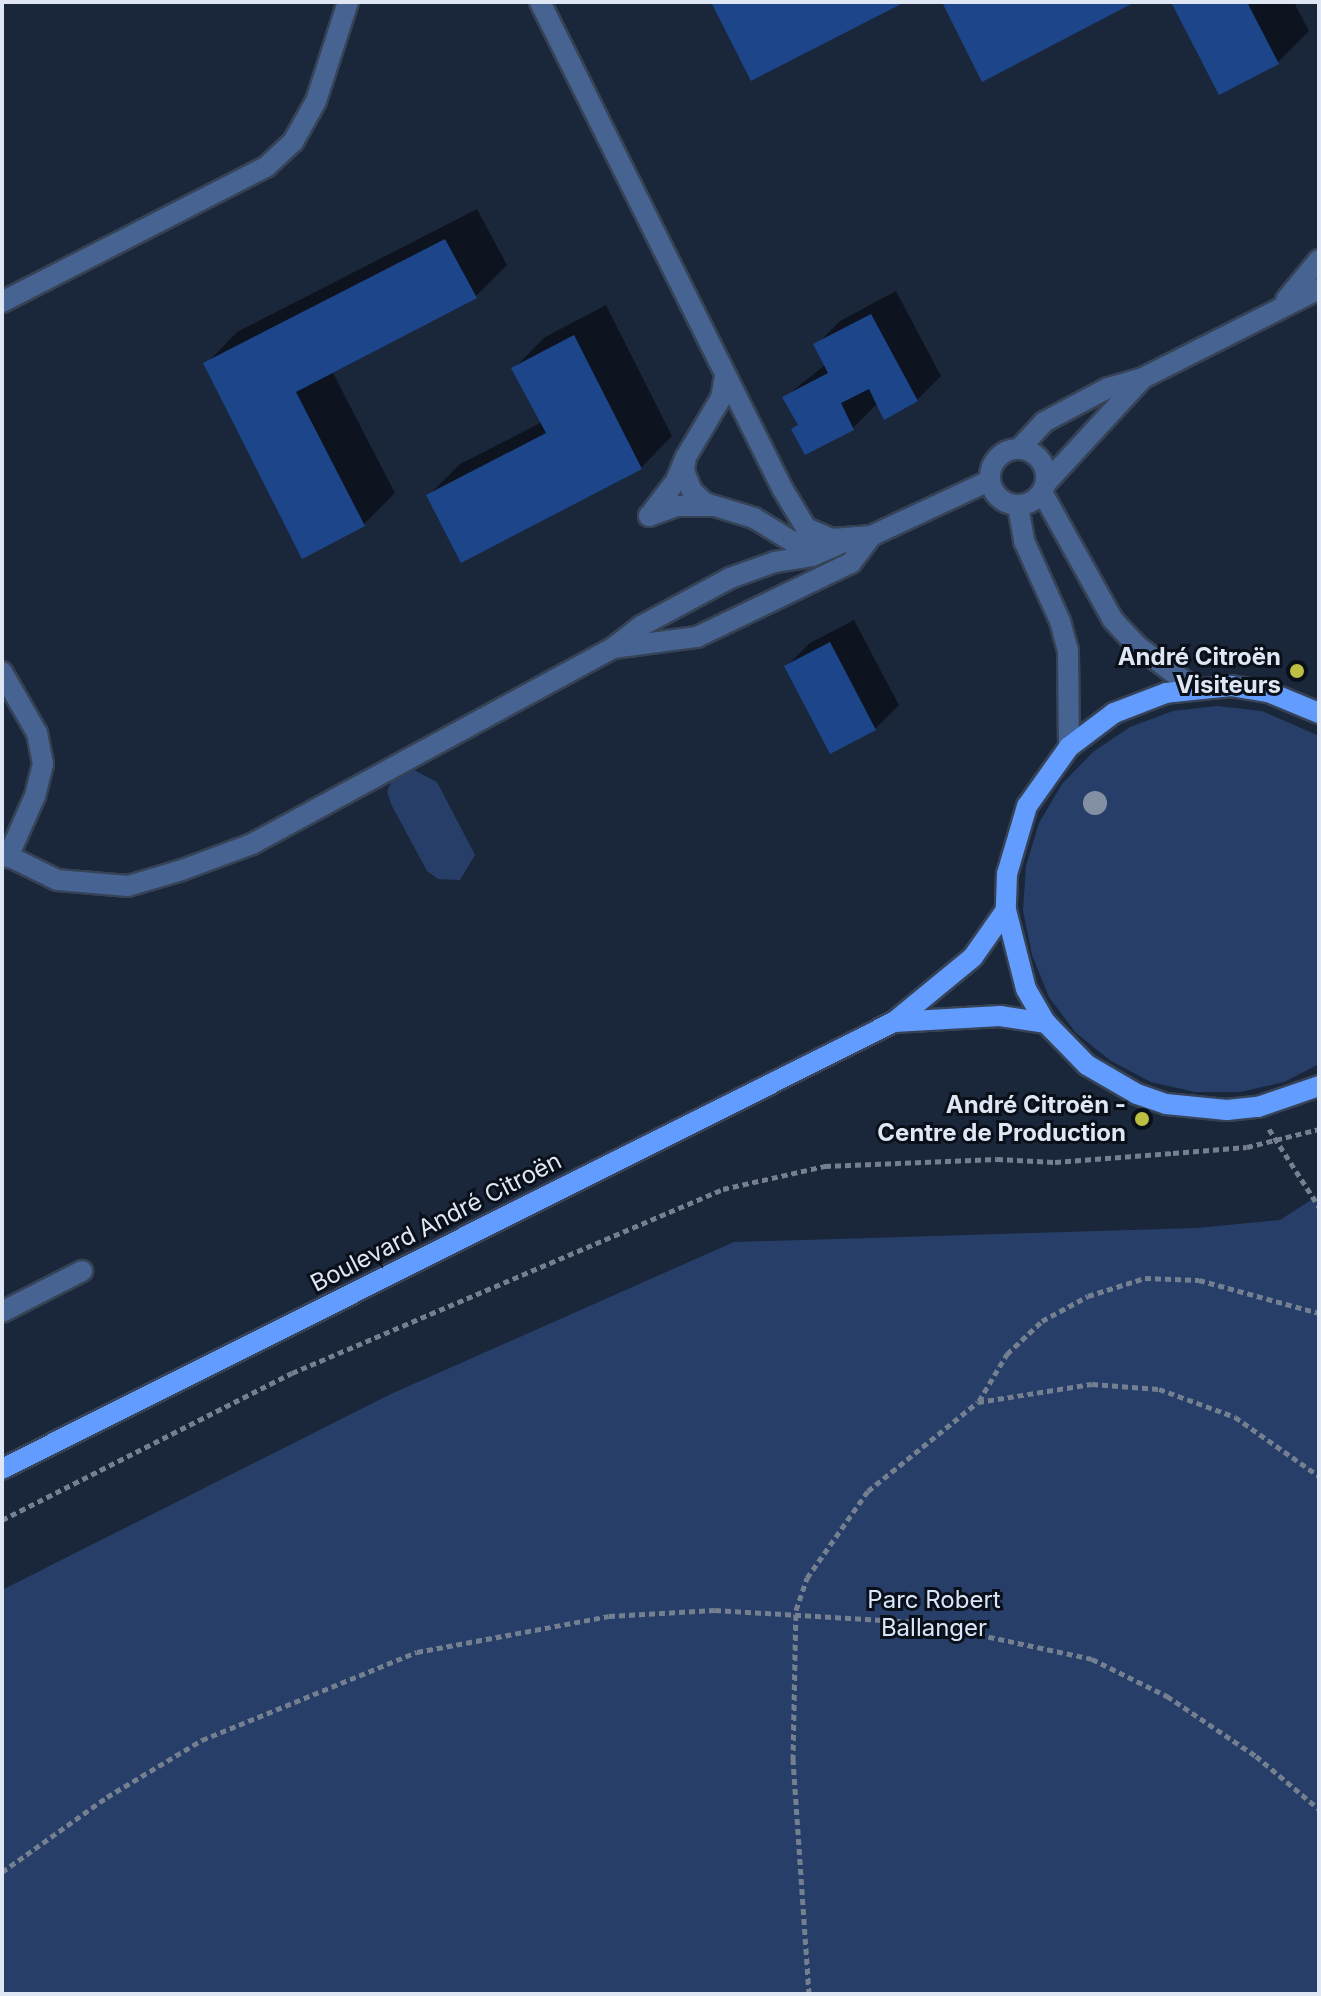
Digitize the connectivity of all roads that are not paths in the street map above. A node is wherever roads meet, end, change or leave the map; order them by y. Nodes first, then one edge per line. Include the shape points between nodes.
1 (348, 2) edge
2 (540, 2) edge
3 (1319, 260) edge
4 (1319, 289) edge
5 (2, 302) edge
6 (1281, 306) junction
7 (725, 376) junction
8 (1143, 378) junction
9 (1019, 449) junction
10 (686, 457) junction
11 (989, 481) junction
12 (1044, 488) junction
13 (713, 506) junction
14 (1018, 506) junction
15 (863, 536) junction
16 (832, 539) junction
17 (613, 648) junction
18 (2, 672) edge
19 (1194, 688) junction
20 (1319, 713) edge
21 (1069, 747) junction
22 (5, 855) edge
23 (1006, 910) junction
24 (894, 1022) junction
25 (1046, 1023) junction
26 (1319, 1086) edge
27 (82, 1271) dead end
28 (2, 1312) edge
29 (2, 1469) edge

1 - 5 lane via 316,101 293,142 266,167
2 - 7 lane
3 - 6 lane
4 - 6 lane
6 - 8 lane
7 - 10 lane via 721,398
7 - 16 lane via 806,528
8 - 9 lane via 1108,388 1044,422
8 - 12 lane
9 - 11 lane via 993,462
9 - 12 lane via 1043,464
10 - 13 lane via 684,471 692,491
10 - 13 lane via 676,481 649,516 677,506
11 - 14 lane via 1003,502
11 - 15 lane
12 - 14 lane
12 - 19 lane via 1113,620 1136,645
13 - 16 lane via 754,518 793,542
14 - 21 lane via 1024,541 1068,651
15 - 16 lane
15 - 17 lane via 730,578 641,626
15 - 17 lane via 851,563 697,637
17 - 22 lane via 252,844 182,870 128,886 57,880
18 - 22 lane via 37,733 43,764 35,796
19 - 20 main road via 1268,692
19 - 21 main road via 1127,707
21 - 23 main road via 1027,806 1007,874
23 - 24 main road, Boulevard André Citroën via 973,957
23 - 25 main road via 1026,989
24 - 25 main road, Boulevard André Citroën via 1000,1016
24 - 29 main road, Boulevard André Citroën
25 - 26 main road via 1087,1065 1137,1094 1196,1110 1258,1107
27 - 28 lane

